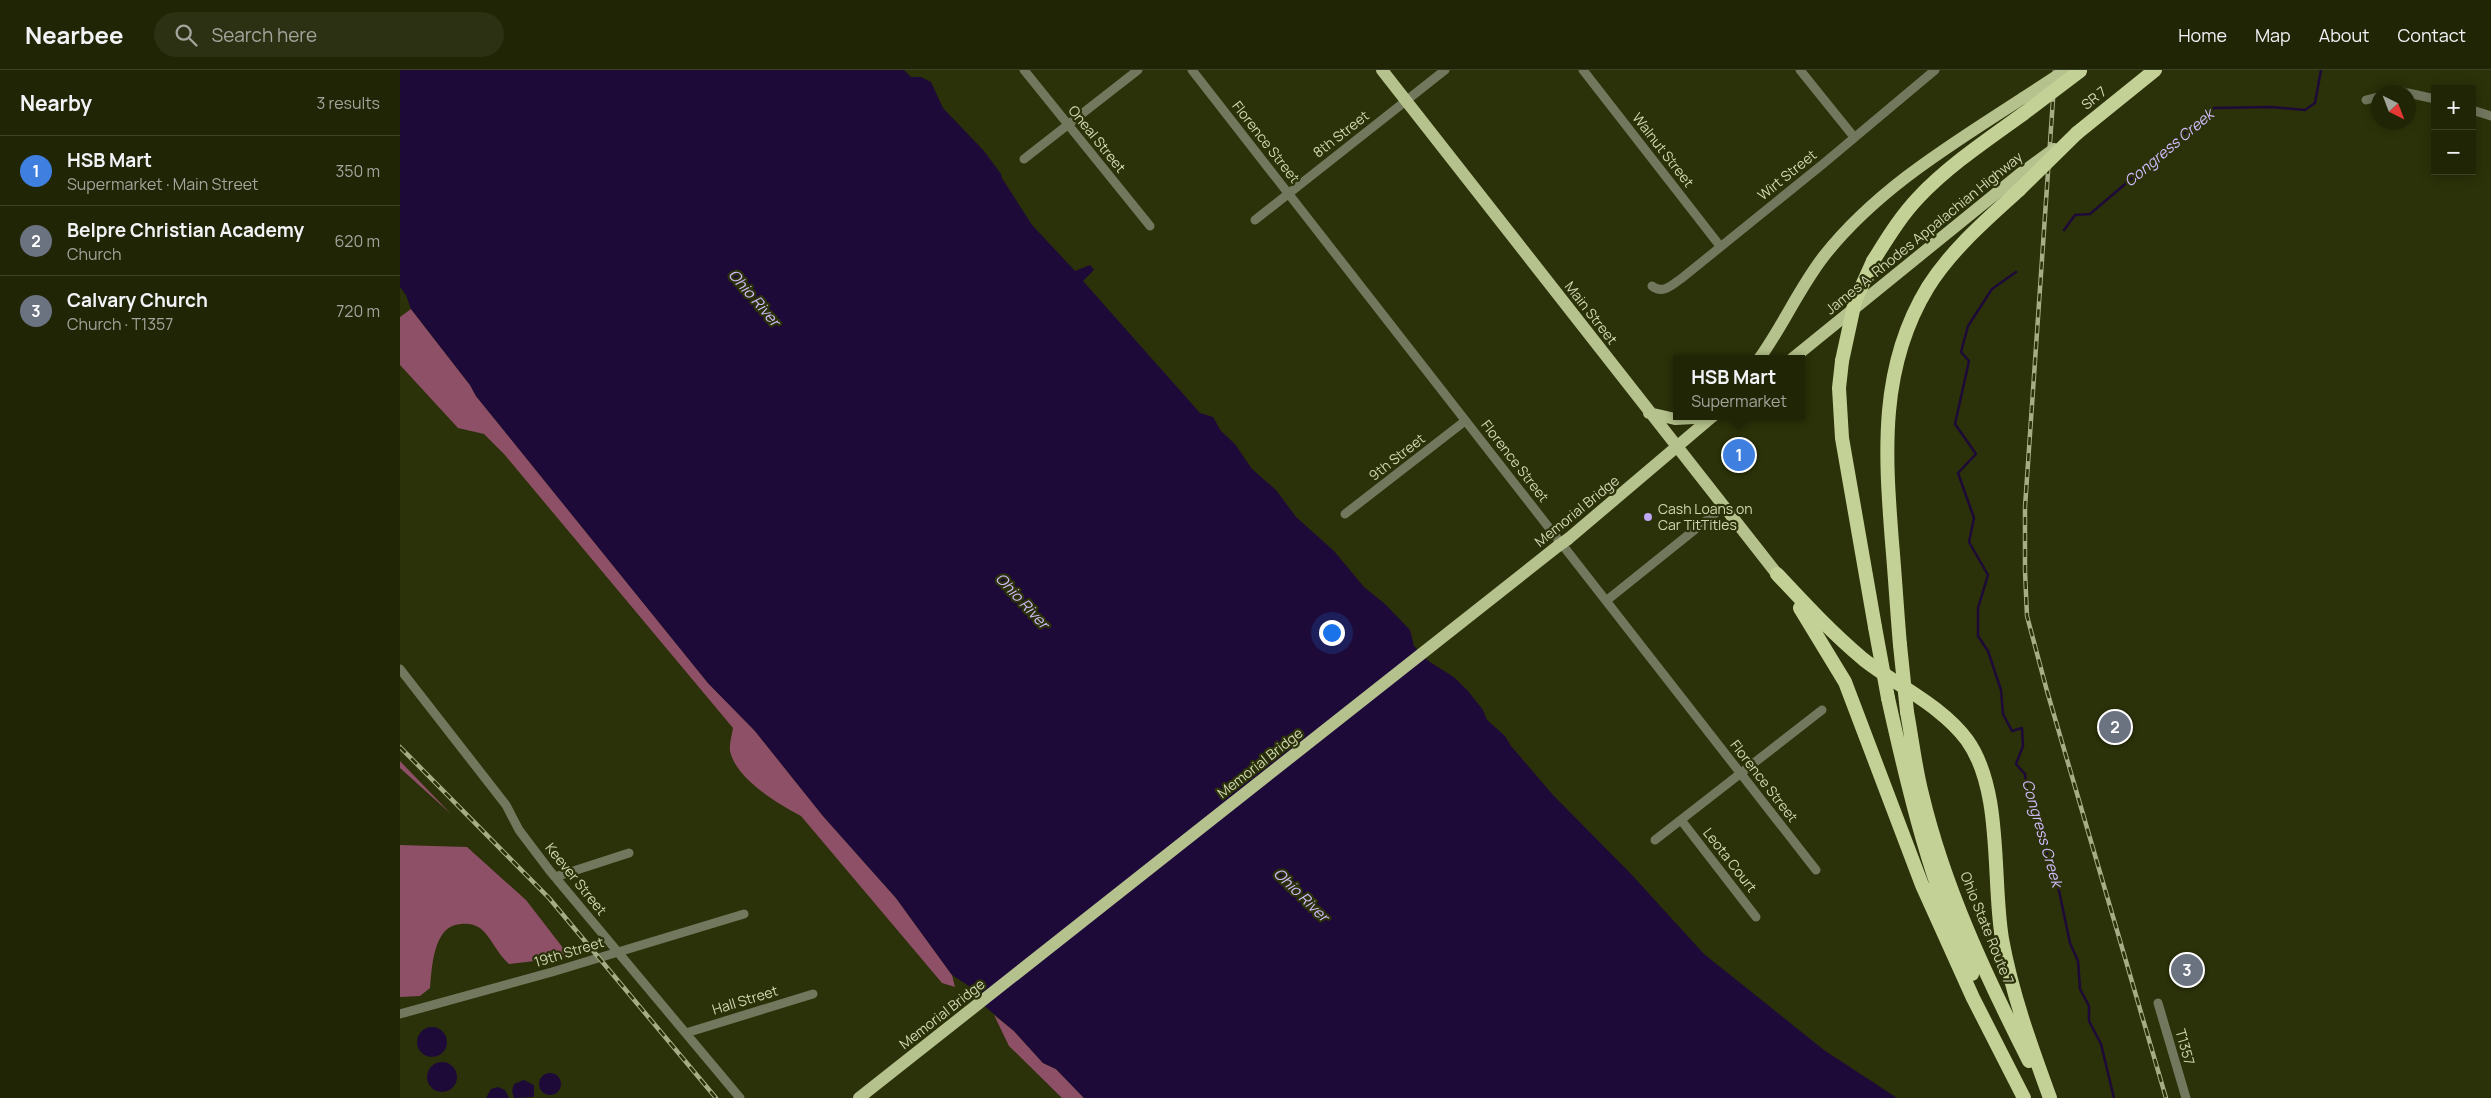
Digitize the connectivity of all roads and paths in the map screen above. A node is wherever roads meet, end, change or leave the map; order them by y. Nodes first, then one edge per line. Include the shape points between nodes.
1 (1024, 70) edge
2 (1138, 70) edge
3 (1192, 70) edge
4 (1382, 70) edge
5 (1444, 70) edge
6 (1584, 70) edge
7 (1800, 70) edge
8 (1935, 70) edge
9 (2076, 70) edge
10 (2155, 70) edge
11 (2416, 95) edge
12 (2431, 98) edge
13 (2371, 99) edge
14 (1405, 100) junction
15 (2366, 100) dead end
16 (2476, 111) edge
17 (2491, 116) edge
18 (1068, 125) junction
19 (2077, 132) junction
20 (1854, 137) junction
21 (1024, 159) dead end
22 (1288, 192) junction
23 (1255, 220) dead end
24 (1150, 226) dead end
25 (1720, 246) junction
26 (1652, 286) dead end
27 (1853, 310) junction
28 (1762, 355) edge
29 (1797, 355) edge
30 (1649, 412) junction
31 (1673, 418) edge
32 (1710, 420) edge
33 (1466, 421) junction
34 (1677, 448) junction
35 (1723, 507) junction
36 (1345, 514) dead end
37 (1777, 574) junction
38 (1606, 601) junction
39 (400, 669) edge
40 (1822, 710) dead end
41 (1740, 774) junction
42 (1682, 820) junction
43 (1655, 840) dead end
44 (629, 853) dead end
45 (1816, 870) dead end
46 (555, 878) junction
47 (744, 914) dead end
48 (1756, 917) dead end
49 (618, 951) junction
50 (813, 994) dead end
51 (2158, 1003) dead end
52 (400, 1014) edge
53 (686, 1033) junction
54 (740, 1098) edge
55 (859, 1098) edge
56 (2024, 1098) edge
57 (2033, 1098) edge
58 (2049, 1098) edge
59 (2186, 1098) edge

1 - 18 street, Oneal Street
2 - 18 street
3 - 22 street, Florence Street
4 - 14 main road, Main Street
5 - 14 street, 8th Street
6 - 25 street, Walnut Street
7 - 20 street
8 - 20 street, Wirt Street
9 - 27 highway, bridge via 1918,198 1892,229 1873,261
9 - 28 main road, bridge via 2023,98 1931,158 1862,213 1824,257
10 - 19 highway, SR 7 / SR 7
11 - 12 street
13 - 15 street
14 - 22 street, 8th Street
14 - 30 main road, Main Street
16 - 17 street
18 - 21 street
18 - 24 street, Oneal Street
19 - 27 main road, James A. Rhodes Appalachian Highway, bridge via 2020,174
19 - 58 highway, Ohio State Route 7 / SR 7, bridge via 1963,242 1938,272 1910,321 1898,358 1886,438 1907,712 1932,830 1960,910 2007,1019
20 - 25 street, Wirt Street
22 - 23 street, 8th Street
22 - 33 street, Florence Street
25 - 26 street, Wirt Street via 1668,288 1659,290
27 - 29 main road, James A. Rhodes Appalachian Highway
27 - 57 highway, bridge via 1839,388 1842,438 1888,698 1912,806 1935,882 1966,961
30 - 31 main road
30 - 34 main road, Main Street
32 - 34 main road
33 - 36 street, 9th Street
33 - 38 street, Florence Street
34 - 35 main road, Main Street
34 - 55 main road, Memorial Bridge, bridge via 1568,539
35 - 37 main road, Main Street
35 - 38 street
37 - 56 highway via 1845,682 1922,885 1973,998
37 - 58 highway via 1820,621 1864,659 1954,725 1977,758 1986,781 1990,806 2004,949
38 - 41 street, Florence Street
39 - 46 street, Keever Street via 506,805 519,830
40 - 41 street
41 - 42 street
41 - 45 street, Florence Street
42 - 43 street
42 - 48 street, Leota Court
44 - 46 street
46 - 49 street, Keever Street
47 - 49 street, 19th Street
49 - 52 street, 19th Street
49 - 53 street, Keever Street
50 - 53 street, Hall Street
51 - 59 street, T1357
53 - 54 street, Keever Street

